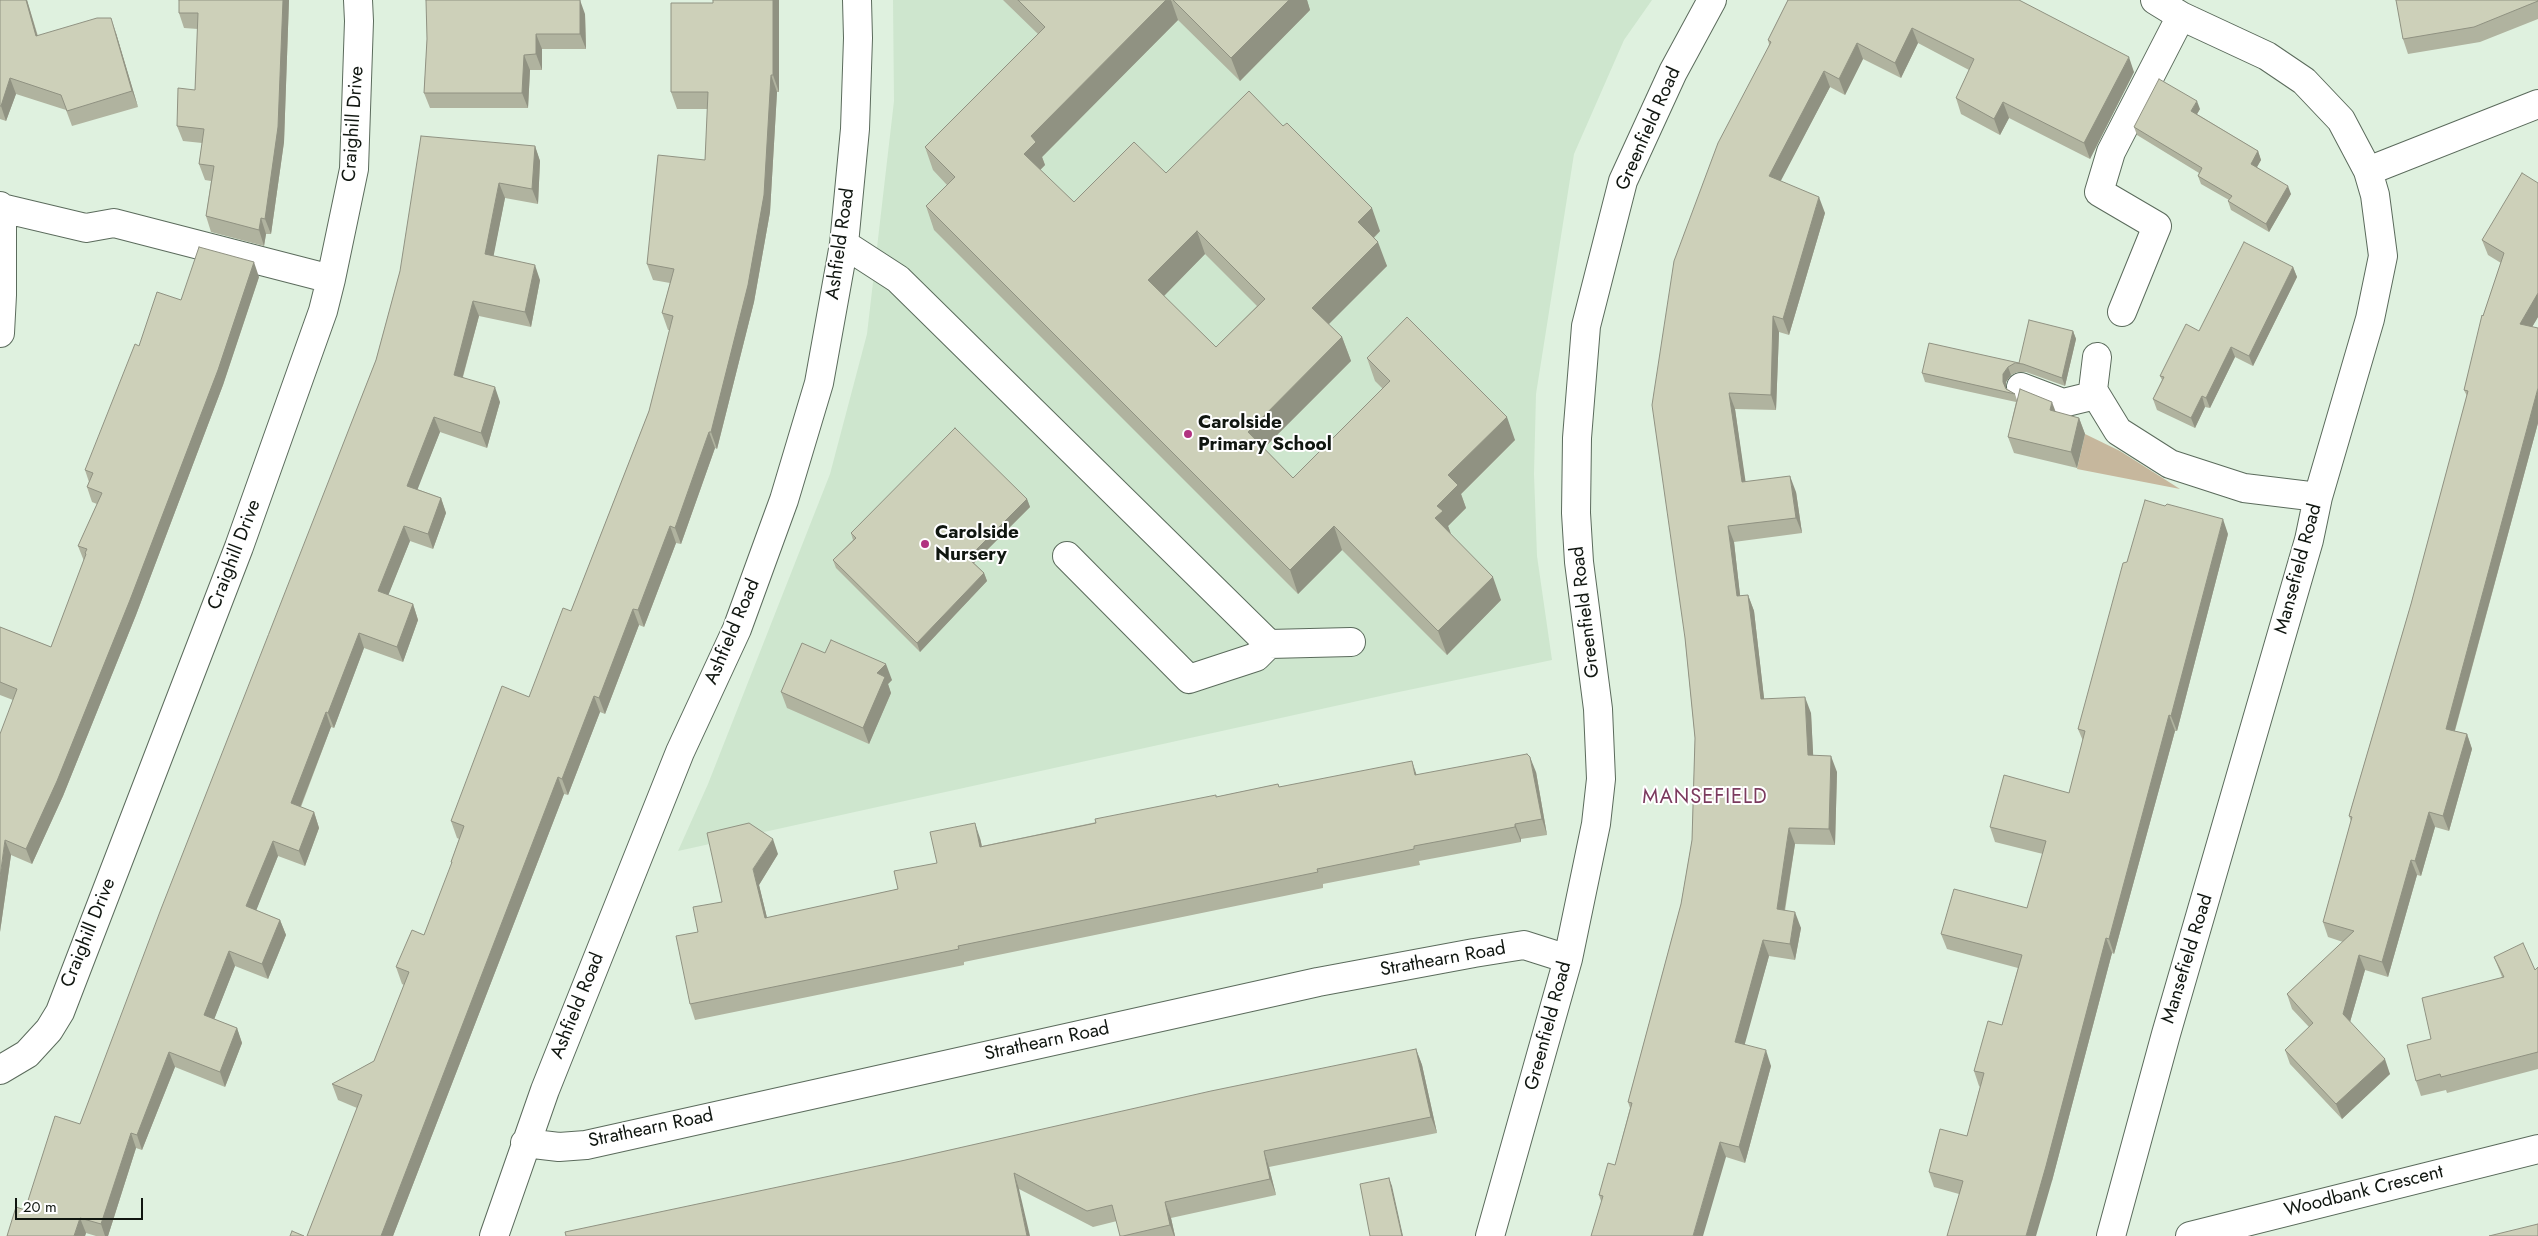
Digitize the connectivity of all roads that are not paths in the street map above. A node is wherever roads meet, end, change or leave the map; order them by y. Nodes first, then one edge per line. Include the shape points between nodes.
1 (358, 0) edge
2 (857, 0) edge
3 (1712, 0) edge
4 (2155, 0) edge
5 (2181, 16) junction
6 (2538, 104) edge
7 (2368, 170) junction
8 (1, 207) edge
9 (844, 244) junction
10 (332, 280) junction
11 (2122, 312) dead end
12 (0, 333) edge
13 (2097, 357) dead end
14 (2021, 386) dead end
15 (2096, 395) junction
16 (2318, 497) junction
17 (1066, 556) dead end
18 (1351, 642) dead end
19 (1269, 644) junction
20 (1568, 958) junction
21 (0, 1070) edge
22 (526, 1143) junction
23 (2538, 1149) edge
24 (494, 1236) edge
25 (1490, 1236) edge
26 (2111, 1236) edge
27 (2190, 1236) edge

1 - 10 street, Craighill Drive via 354,169
2 - 9 street, Ashfield Road via 855,129
3 - 20 street, Greenfield Road via 1673,72 1623,182 1586,326 1577,438 1576,513 1598,709 1601,779 1596,824
4 - 5 street, Mansefield Road
5 - 7 street, Mansefield Road via 2267,56 2304,81 2342,120
5 - 11 street via 2111,152 2099,192 2157,226
6 - 7 street
7 - 16 street, Mansefield Road via 2384,256 2355,376
8 - 10 street via 86,228 114,223
8 - 12 street
9 - 19 street via 898,279
9 - 22 street, Ashfield Road via 819,384 784,500 738,628 680,752 544,1090
10 - 21 street, Craighill Drive via 239,547 60,1012 27,1054
13 - 15 street via 2093,390
14 - 15 street via 2063,403
15 - 16 street via 2118,431 2170,464 2244,488
16 - 26 street, Mansefield Road via 2309,540
17 - 19 street via 1189,678 1256,657
18 - 19 street
20 - 22 street, Strathearn Road via 1524,945 1474,953 1318,982 586,1145 559,1147
20 - 25 street, Greenfield Road
22 - 24 street, Ashfield Road
23 - 27 street, Woodbank Crescent

